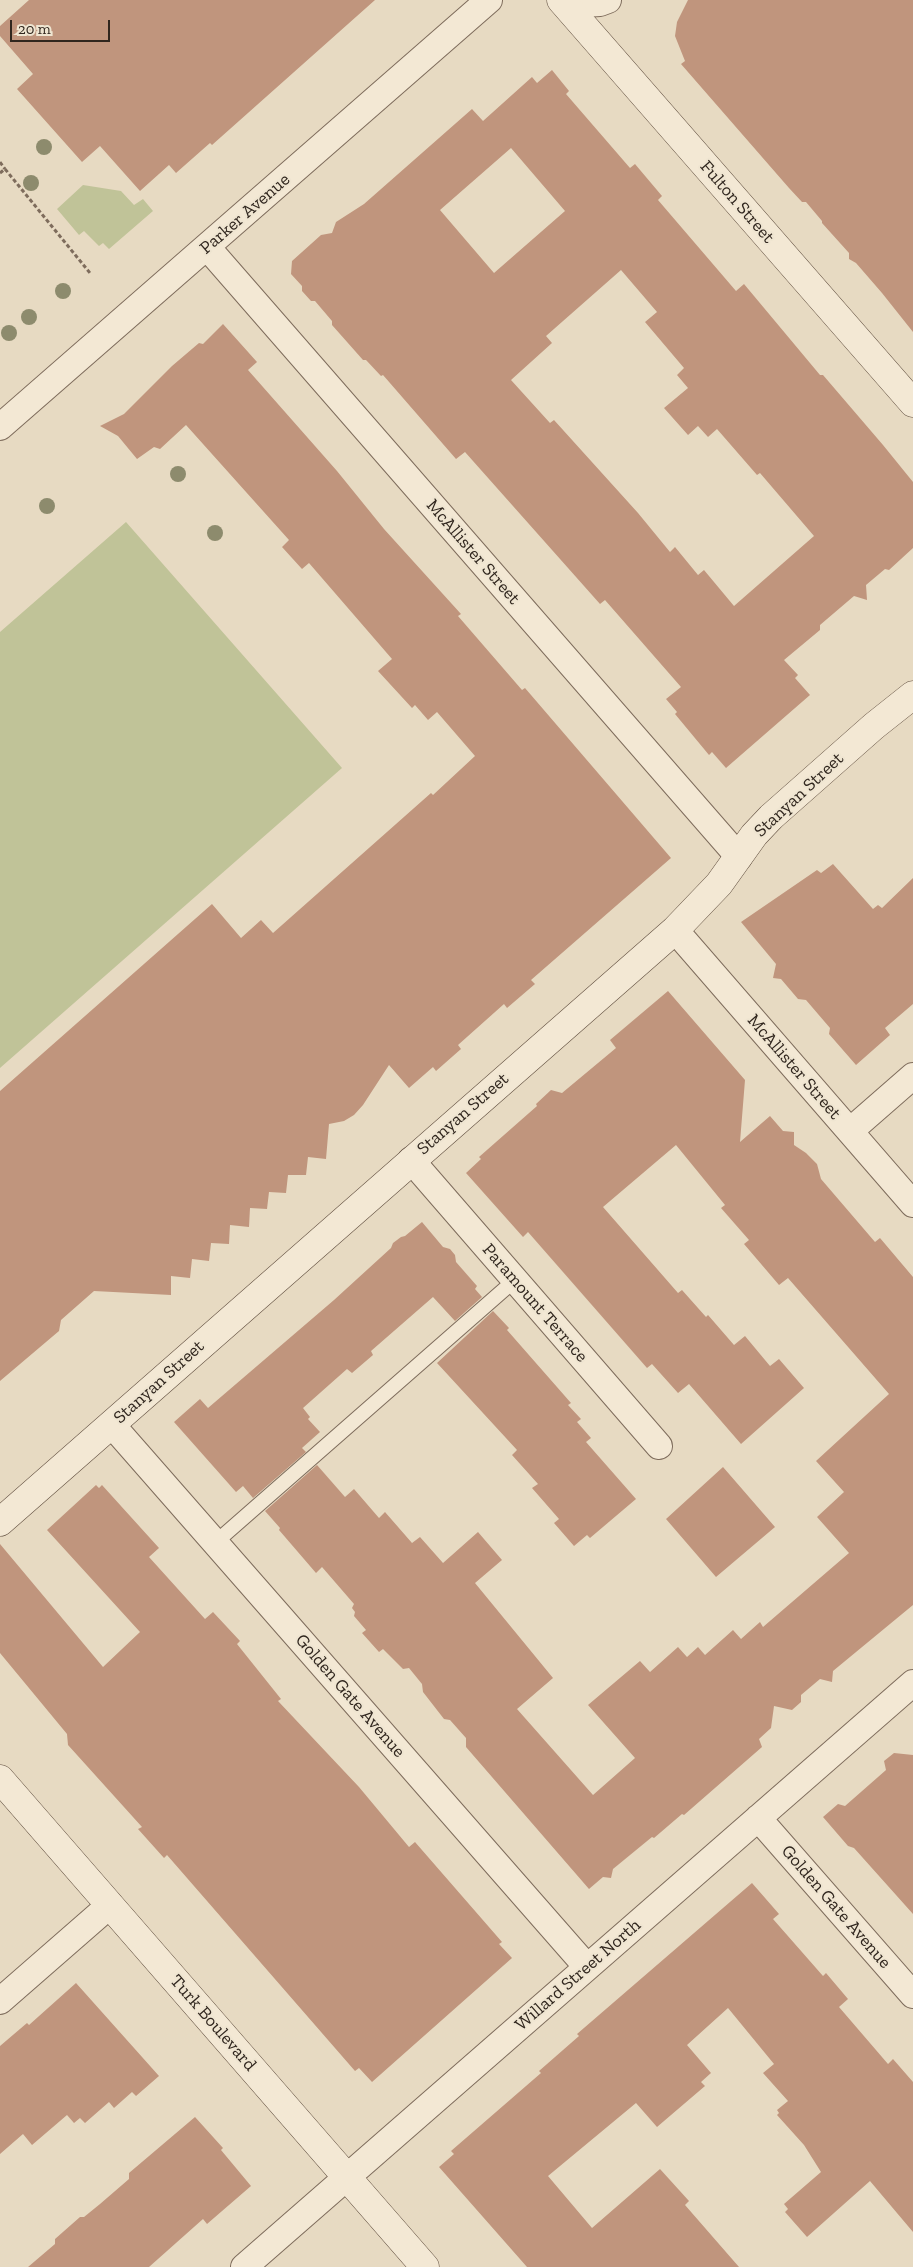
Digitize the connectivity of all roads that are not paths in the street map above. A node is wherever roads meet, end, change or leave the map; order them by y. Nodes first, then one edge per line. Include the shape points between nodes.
1 (489, 0) edge
2 (561, 0) edge
3 (571, 0) edge
4 (608, 0) edge
5 (207, 247) junction
6 (913, 403) edge
7 (0, 427) edge
8 (913, 695) edge
9 (739, 857) junction
10 (674, 930) junction
11 (913, 1076) edge
12 (850, 1131) junction
13 (411, 1160) junction
14 (913, 1204) edge
15 (515, 1280) junction
16 (112, 1425) junction
17 (659, 1446) dead end
18 (0, 1522) edge
19 (216, 1542) junction
20 (913, 1683) edge
21 (0, 1779) edge
22 (758, 1818) junction
23 (110, 1905) junction
24 (587, 1967) junction
25 (913, 1995) edge
26 (0, 2001) edge
27 (347, 2177) junction
28 (244, 2267) edge
29 (425, 2267) edge

1 - 5 street, Parker Avenue
2 - 6 main road, Fulton Street
3 - 4 street via 584,4
5 - 7 street, Parker Avenue
5 - 9 street, McAllister Street
8 - 9 main road, Stanyan Street via 772,817
9 - 10 main road, Stanyan Street via 713,891
10 - 12 street, McAllister Street
10 - 13 main road, Stanyan Street
11 - 12 street
12 - 14 street, McAllister Street
13 - 15 street, Paramount Terrace
13 - 16 main road, Stanyan Street
15 - 17 street, Paramount Terrace
15 - 19 lane
16 - 18 main road, Stanyan Street
16 - 19 street, Golden Gate Avenue
19 - 24 street, Golden Gate Avenue
20 - 22 street, Willard Street North
21 - 23 main road, Turk Boulevard
22 - 24 street, Willard Street North
22 - 25 street, Golden Gate Avenue
23 - 26 street
23 - 27 main road, Turk Boulevard
24 - 27 street, Willard Street North
27 - 28 street, Willard Street North
27 - 29 main road, Turk Boulevard

